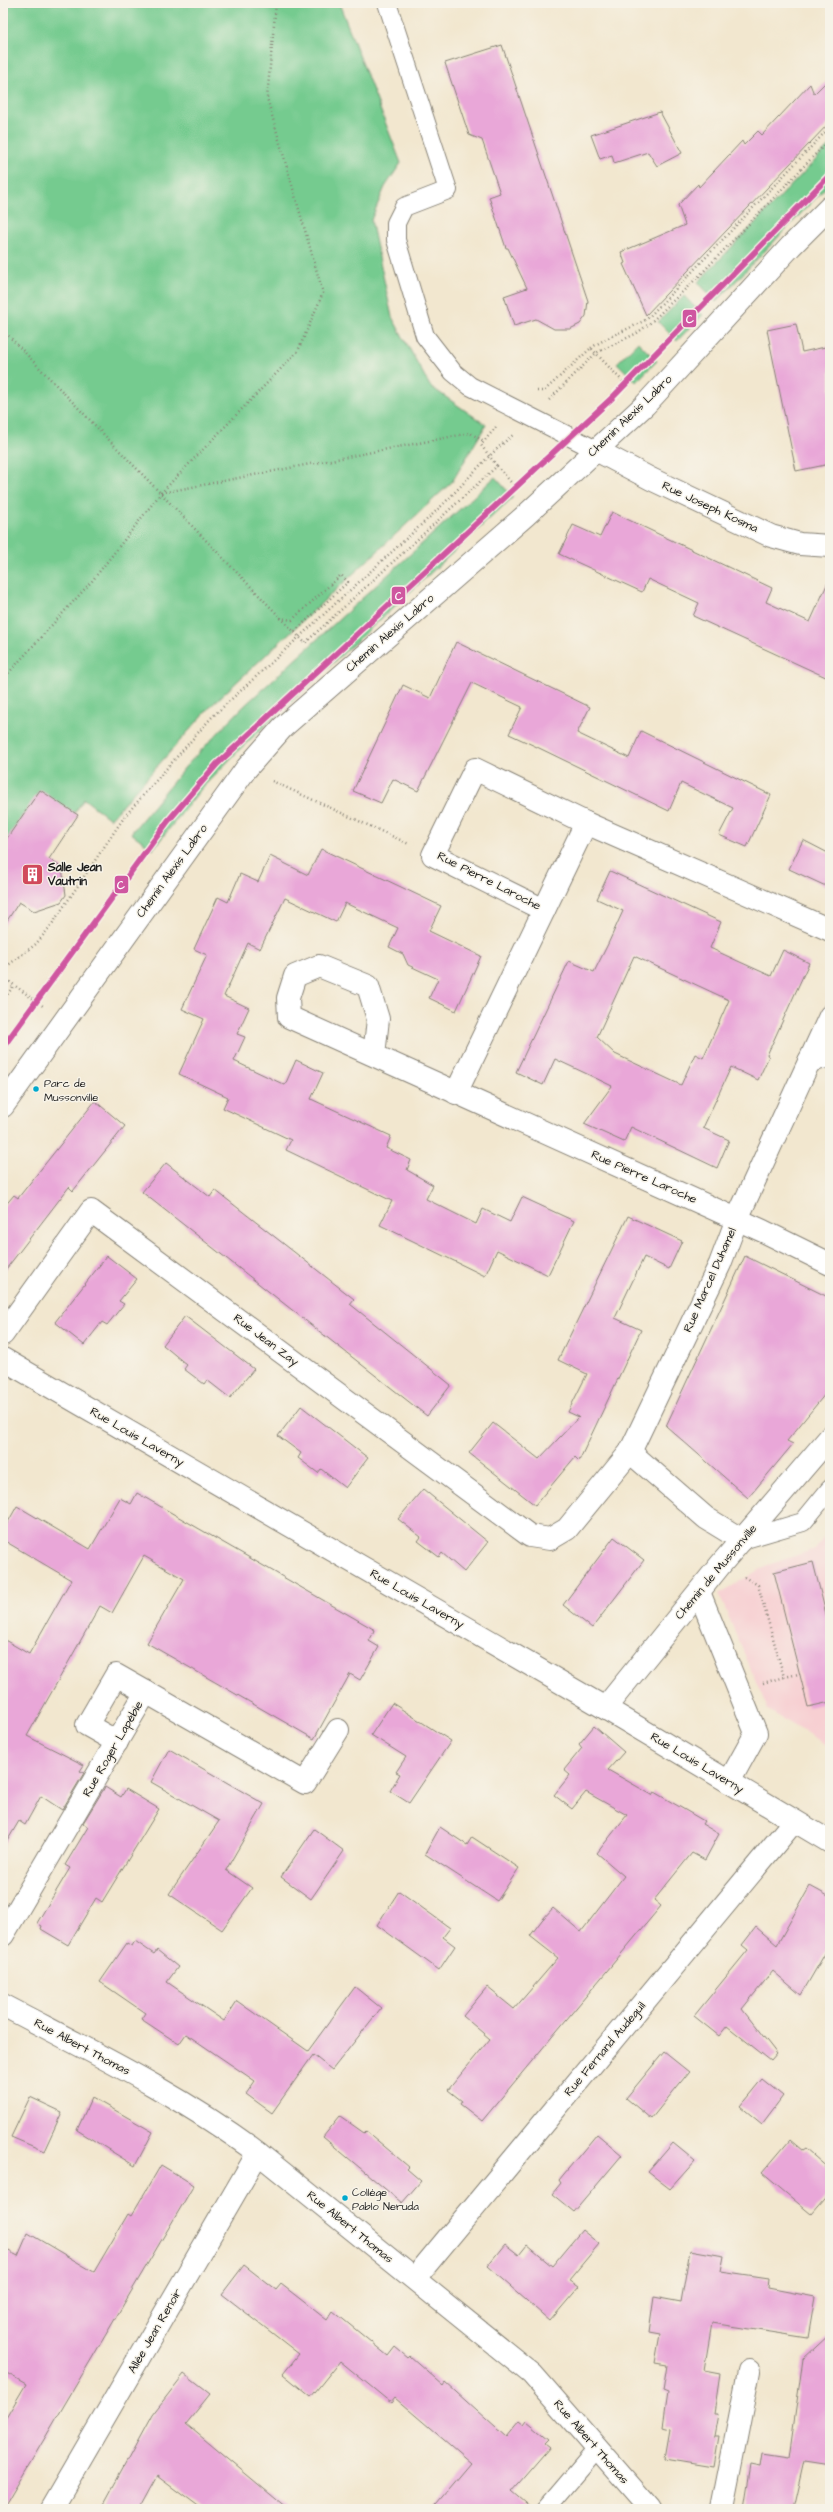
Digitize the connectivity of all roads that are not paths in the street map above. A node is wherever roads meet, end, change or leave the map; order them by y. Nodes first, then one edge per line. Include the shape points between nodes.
1 (387, 3) edge
2 (830, 207) edge
3 (596, 450) junction
4 (830, 546) edge
5 (586, 823) junction
6 (544, 910) junction
7 (830, 930) edge
8 (830, 1016) edge
9 (374, 1055) junction
10 (820, 1058) edge
11 (456, 1093) junction
12 (3, 1106) edge
13 (737, 1219) junction
14 (830, 1264) edge
15 (3, 1334) edge
16 (3, 1360) edge
17 (830, 1437) edge
18 (630, 1452) junction
19 (830, 1489) edge
20 (567, 1529) joint
21 (742, 1540) junction
22 (699, 1592) junction
23 (146, 1692) junction
24 (605, 1708) junction
25 (338, 1730) dead end
26 (117, 1742) junction
27 (729, 1782) junction
28 (794, 1821) junction
29 (830, 1842) edge
30 (3, 1935) edge
31 (3, 2005) edge
32 (258, 2153) junction
33 (415, 2278) junction
34 (749, 2371) dead end
35 (597, 2449) junction
36 (51, 2509) edge
37 (546, 2509) edge
38 (650, 2509) edge
39 (722, 2509) edge

1 - 3 lane via 448,190 404,207 396,223 396,240 425,336 453,372 470,386
2 - 3 street, Chemin Alexis Labro via 791,246 646,405
3 - 4 street, Rue Joseph Kosma via 771,536 800,544
3 - 12 street, Chemin Alexis Labro via 283,728 246,769
5 - 6 street, Rue Pierre Laroche
5 - 6 street, Rue Pierre Laroche via 475,770 433,856
5 - 7 street, Rue Pierre Laroche
6 - 11 street, Rue Pierre Laroche
8 - 10 street, Rue Marcel Duhamel
9 - 9 street, Rue Pierre Laroche via 289,1016 288,998 295,976 318,966 368,986 378,1019
9 - 11 street, Rue Pierre Laroche
10 - 13 street, Rue Marcel Duhamel
11 - 13 street, Rue Pierre Laroche
13 - 14 street, Rue Pierre Laroche
13 - 18 street, Rue Marcel Duhamel via 720,1264
15 - 20 street, Rue Jean Zay via 91,1210 530,1536 550,1539
16 - 24 street, Rue Louis Laverny
17 - 21 street, Chemin de Mussonville
18 - 20 street, Rue Marcel Duhamel
18 - 21 street via 706,1518
19 - 21 lane via 803,1522
21 - 22 street, Chemin de Mussonville
22 - 24 street, Chemin de Mussonville
22 - 27 street via 756,1733
23 - 25 street, Rue Roger Lapébie via 305,1783
23 - 26 street, Rue Roger Lapébie
23 - 26 street via 116,1675 87,1726
24 - 27 street, Rue Louis Laverny
26 - 30 street, Rue Roger Lapébie
27 - 28 street, Rue Louis Laverny
28 - 29 street, Rue Louis Laverny
28 - 33 street, Rue Fernand Audeguil
31 - 32 street, Rue Albert Thomas via 169,2093 220,2124
32 - 33 street, Rue Albert Thomas
32 - 36 street, Allée Jean Renoir
33 - 35 street, Rue Albert Thomas via 532,2374
34 - 39 street
35 - 37 lane
35 - 38 street, Rue Albert Thomas

